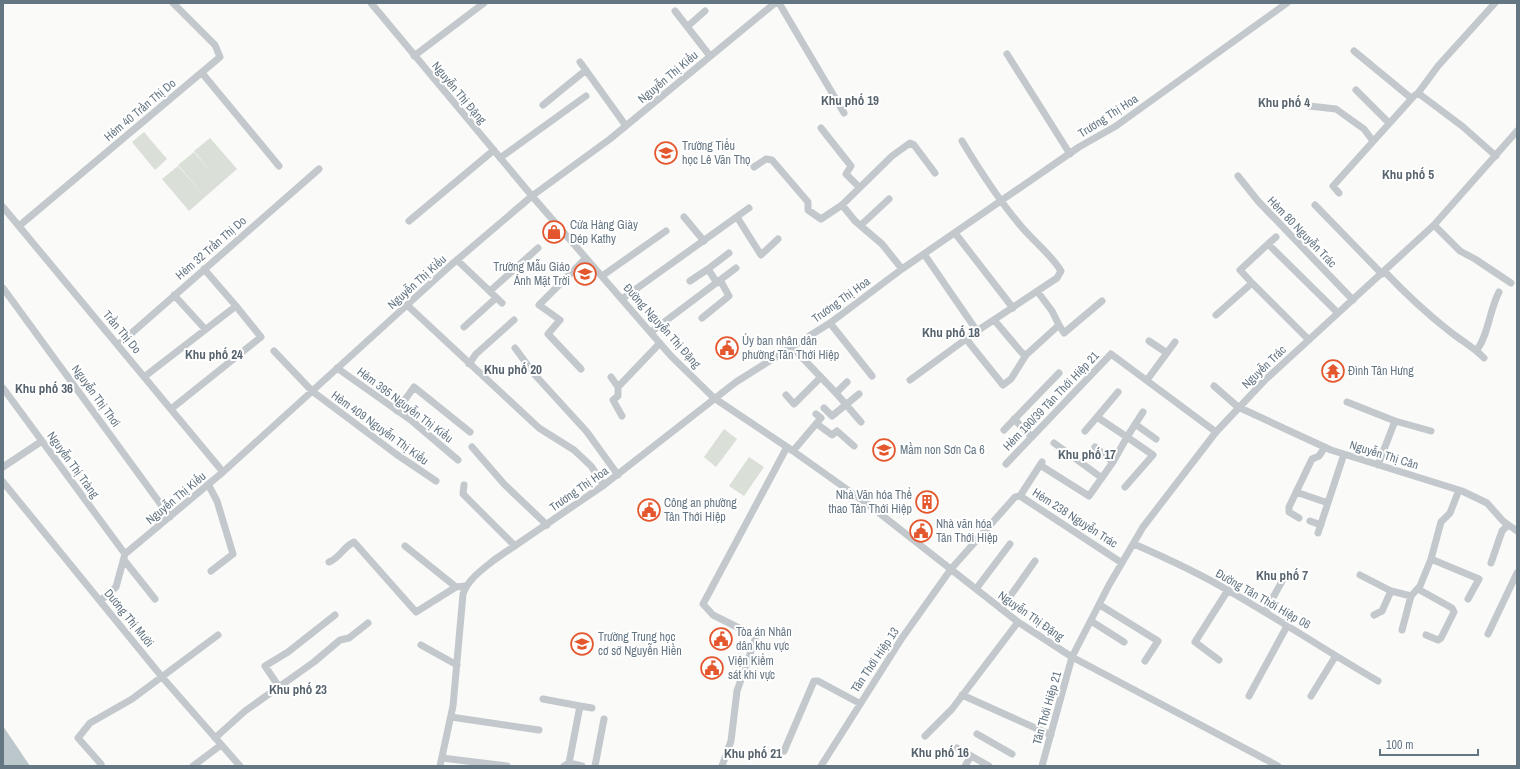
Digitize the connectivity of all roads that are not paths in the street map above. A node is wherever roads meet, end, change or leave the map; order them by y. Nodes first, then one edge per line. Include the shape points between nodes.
1 (173, 3) edge
2 (371, 3) edge
3 (484, 3) edge
4 (775, 3) edge
5 (779, 3) edge
6 (1287, 3) edge
7 (1495, 3) edge
8 (705, 10) dead end
9 (675, 11) dead end
10 (688, 26) junction
11 (1354, 51) dead end
12 (1007, 54) dead end
13 (414, 56) junction
14 (710, 56) junction
15 (580, 62) dead end
16 (586, 70) junction
17 (202, 73) junction
18 (1356, 90) dead end
19 (1418, 93) junction
20 (586, 96) dead end
21 (1411, 98) junction
22 (542, 105) dead end
23 (1309, 106) dead end
24 (844, 113) dead end
25 (1389, 123) junction
26 (626, 126) junction
27 (821, 128) dead end
28 (1517, 131) edge
29 (962, 141) dead end
30 (1373, 141) junction
31 (494, 150) junction
32 (1070, 154) junction
33 (1496, 156) junction
34 (500, 158) junction
35 (279, 166) dead end
36 (754, 167) dead end
37 (319, 169) dead end
38 (935, 173) dead end
39 (1238, 176) dead end
40 (859, 187) junction
41 (1339, 193) dead end
42 (532, 196) junction
43 (889, 199) dead end
44 (1001, 202) junction
45 (842, 205) junction
46 (1315, 205) dead end
47 (3, 207) edge
48 (750, 208) dead end
49 (684, 217) dead end
50 (737, 217) junction
51 (409, 221) dead end
52 (861, 225) junction
53 (1434, 225) junction
54 (19, 226) junction
55 (666, 231) dead end
56 (955, 233) junction
57 (1276, 237) dead end
58 (778, 239) dead end
59 (704, 241) junction
60 (1268, 244) junction
61 (538, 248) dead end
62 (729, 253) dead end
63 (924, 254) junction
64 (586, 258) junction
65 (457, 260) junction
66 (736, 268) dead end
67 (204, 269) junction
68 (708, 269) junction
69 (902, 269) junction
70 (1383, 273) junction
71 (602, 276) junction
72 (690, 281) dead end
73 (719, 282) junction
74 (1252, 283) junction
75 (1511, 284) dead end
76 (3, 288) edge
77 (490, 291) junction
78 (1037, 291) junction
79 (1499, 292) dead end
80 (174, 295) junction
81 (622, 299) junction
82 (1353, 300) junction
83 (1102, 301) dead end
84 (407, 305) junction
85 (236, 306) junction
86 (1013, 308) junction
87 (1338, 313) junction
88 (1216, 316) dead end
89 (702, 318) dead end
90 (514, 320) dead end
91 (995, 321) junction
92 (830, 323) junction
93 (1059, 324) junction
94 (464, 327) dead end
95 (205, 328) junction
96 (977, 331) junction
97 (651, 332) junction
98 (966, 340) junction
99 (1309, 340) junction
100 (1149, 341) dead end
101 (1175, 342) dead end
102 (660, 343) junction
103 (118, 345) junction
104 (514, 348) dead end
105 (793, 348) junction
106 (1477, 350) junction
107 (274, 351) dead end
108 (1167, 353) junction
109 (1026, 355) junction
110 (1484, 358) dead end
111 (469, 364) junction
112 (338, 368) junction
113 (582, 369) dead end
114 (1059, 373) dead end
115 (144, 376) junction
116 (872, 376) dead end
117 (611, 377) dead end
118 (821, 377) junction
119 (910, 380) dead end
120 (1147, 380) junction
121 (847, 382) dead end
122 (1214, 386) dead end
123 (618, 387) junction
124 (3, 388) edge
125 (312, 392) junction
126 (1118, 392) dead end
127 (836, 393) junction
128 (858, 394) dead end
129 (786, 395) dead end
130 (714, 398) junction
131 (1347, 402) dead end
132 (846, 404) junction
133 (1238, 407) junction
134 (824, 408) dead end
135 (171, 409) junction
136 (397, 411) junction
137 (1143, 412) dead end
138 (816, 414) dead end
139 (622, 416) dead end
140 (1097, 417) junction
141 (1014, 419) junction
142 (1395, 421) junction
143 (861, 422) dead end
144 (817, 424) junction
145 (1135, 424) junction
146 (1004, 430) dead end
147 (1085, 431) dead end
148 (1431, 431) dead end
149 (470, 432) dead end
150 (1216, 432) junction
151 (1032, 437) junction
152 (1127, 437) junction
153 (1156, 439) dead end
154 (42, 441) junction
155 (1054, 444) dead end
156 (854, 446) dead end
157 (472, 447) dead end
158 (1095, 447) dead end
159 (1325, 447) junction
160 (790, 449) junction
161 (1344, 454) junction
162 (458, 460) dead end
163 (1113, 462) junction
164 (1006, 464) dead end
165 (1378, 465) junction
166 (3, 467) edge
167 (223, 472) junction
168 (618, 474) junction
169 (1102, 478) junction
170 (436, 481) dead end
171 (3, 482) edge
172 (208, 484) junction
173 (464, 485) dead end
174 (604, 485) junction
175 (1126, 487) dead end
176 (1459, 490) junction
177 (1296, 492) junction
178 (1020, 496) junction
179 (1328, 503) junction
180 (170, 517) junction
181 (1299, 518) dead end
182 (1310, 522) dead end
183 (547, 525) junction
184 (1508, 525) junction
185 (1517, 531) edge
186 (1010, 544) dead end
187 (1134, 544) junction
188 (405, 546) dead end
189 (515, 546) junction
190 (125, 557) junction
191 (1431, 560) junction
192 (1035, 561) dead end
193 (329, 562) dead end
194 (1122, 563) junction
195 (1491, 563) dead end
196 (951, 569) junction
197 (211, 571) dead end
198 (1517, 573) edge
199 (1286, 574) dead end
200 (1360, 575) dead end
201 (465, 586) junction
202 (456, 587) junction
203 (976, 589) junction
204 (1418, 589) junction
205 (1228, 590) junction
206 (1391, 592) junction
207 (1411, 596) junction
208 (155, 599) dead end
209 (1468, 599) dead end
210 (101, 600) junction
211 (1100, 605) junction
212 (1001, 609) junction
213 (1264, 612) junction
214 (335, 615) dead end
215 (1374, 615) dead end
216 (1091, 621) junction
217 (1018, 622) junction
218 (368, 623) dead end
219 (1286, 626) junction
220 (1402, 630) dead end
221 (1488, 634) dead end
222 (218, 635) dead end
223 (1426, 635) dead end
224 (1124, 642) dead end
225 (421, 645) dead end
226 (1072, 657) junction
227 (1335, 657) junction
228 (1219, 660) dead end
229 (1146, 661) dead end
230 (457, 665) junction
231 (162, 677) junction
232 (1378, 681) dead end
233 (279, 687) junction
234 (962, 695) junction
235 (1249, 696) dead end
236 (1311, 696) dead end
237 (543, 699) dead end
238 (859, 704) junction
239 (580, 706) junction
240 (592, 708) dead end
241 (451, 717) junction
242 (604, 719) dead end
243 (539, 730) dead end
244 (977, 734) dead end
245 (1051, 735) junction
246 (925, 736) dead end
247 (215, 738) junction
248 (221, 745) junction
249 (957, 748) dead end
250 (784, 751) dead end
251 (1012, 754) dead end
252 (971, 756) junction
253 (442, 758) junction
254 (101, 764) dead end
255 (566, 765) edge
256 (193, 766) edge
257 (240, 766) edge
258 (440, 766) edge
259 (507, 766) edge
260 (582, 766) edge
261 (595, 766) edge
262 (722, 766) edge
263 (821, 766) edge
264 (965, 766) edge
265 (989, 766) edge
266 (1042, 766) edge
267 (1278, 766) edge

1 - 17 street, Hẻm 40 Trần Thị Do via 215,46 220,57
2 - 13 street, Nguyễn Thị Đặng
3 - 13 street
4 - 14 street, Nguyễn Thị Kiểu
5 - 24 street
6 - 32 street, Trương Thị Hoa via 1116,126
7 - 19 street via 1438,66
8 - 10 street
9 - 10 street
10 - 14 street
11 - 21 street
12 - 32 street
13 - 31 street, Nguyễn Thị Đặng
14 - 26 street, Nguyễn Thị Kiểu
15 - 16 street
16 - 22 street
16 - 26 street
17 - 35 street
17 - 54 street, Hẻm 40 Trần Thị Do
18 - 25 street
19 - 21 street
19 - 33 street
20 - 34 street
21 - 25 street
23 - 30 street via 1336,108 1364,129
25 - 30 street
26 - 42 street, Nguyễn Thị Kiểu
27 - 40 street via 851,166 846,174
28 - 33 street, Nguyễn Trác
29 - 44 street
30 - 41 street via 1333,186
31 - 34 street, Nguyễn Thị Đặng
31 - 51 street
32 - 44 street, Trương Thị Hoa
33 - 53 street, Nguyễn Trác
34 - 42 street, Nguyễn Thị Đặng
36 - 45 street via 766,159 772,160 808,202 808,210 821,219
37 - 67 street, Hẻm 32 Trần Thị Do
38 - 40 street via 911,142
39 - 82 street, Hẻm 80 Nguyễn Trác via 1258,201
40 - 45 street
42 - 64 street, Đường Nguyễn Thị Đặng
42 - 65 street, Nguyễn Thị Kiểu
43 - 52 street
44 - 56 street, Trương Thị Hoa
44 - 78 street via 1056,262 1061,271 1057,278
45 - 52 street
46 - 70 street
47 - 54 street, Trần Thị Do
48 - 50 street
49 - 59 street
50 - 58 street via 761,255
50 - 59 street
52 - 69 street via 882,244
53 - 70 street, Nguyễn Trác
53 - 75 street via 1460,251
54 - 103 street, Trần Thị Do
55 - 71 street
56 - 63 street, Trương Thị Hoa
56 - 86 street
57 - 60 street
59 - 81 street
60 - 74 street via 1240,270
60 - 87 street
61 - 77 street
62 - 68 street
63 - 69 street, Trương Thị Hoa
63 - 96 street
64 - 71 street, Đường Nguyễn Thị Đặng
64 - 113 street via 539,305 560,320 548,334
65 - 77 street
65 - 84 street, Nguyễn Thị Kiểu
66 - 73 street
67 - 80 street, Hẻm 32 Trần Thị Do
67 - 85 street
68 - 72 street
68 - 73 street
69 - 92 street, Trương Thị Hoa
70 - 82 street, Nguyễn Trác
70 - 106 street via 1416,304 1463,342
71 - 81 street, Đường Nguyễn Thị Đặng
73 - 89 street via 729,296
73 - 97 street
74 - 88 street
74 - 99 street
76 - 180 street, Nguyễn Thị Thơi
77 - 94 street via 499,300
78 - 86 street
78 - 93 street
79 - 106 street via 1493,304 1484,340
80 - 95 street
80 - 103 street, Hẻm 32 Trần Thị Do
81 - 97 street, Đường Nguyễn Thị Đặng
82 - 87 street, Nguyễn Trác
83 - 93 street via 1064,333
84 - 111 street
84 - 112 street, Nguyễn Thị Kiểu
85 - 95 street
85 - 135 street via 261,337
86 - 91 street
87 - 99 street, Nguyễn Trác
90 - 111 street via 476,354
91 - 96 street
91 - 109 street
92 - 105 street, Trương Thị Hoa
92 - 116 street
93 - 109 street
95 - 115 street
96 - 98 street
97 - 102 street, Đường Nguyễn Thị Đặng
98 - 109 street via 1003,385 1011,378
98 - 119 street
99 - 133 street, Nguyễn Trác
100 - 108 street
101 - 108 street
102 - 123 street
102 - 130 street, Đường Nguyễn Thị Đặng
103 - 115 street, Trần Thị Do
104 - 168 street via 587,432
105 - 118 street
105 - 130 street, Trương Thị Hoa
106 - 110 street
107 - 125 street, Hẻm 409 Nguyễn Thị Kiểu
108 - 120 street
111 - 174 street via 539,428 574,450 591,466
112 - 125 street, Nguyễn Thị Kiểu
112 - 136 street, Hẻm 395 Nguyễn Thị Kiểu
114 - 141 street
115 - 135 street, Trần Thị Do
117 - 123 street
118 - 127 street
118 - 129 street via 794,404
120 - 150 street
120 - 151 street, Hẻm 190/39 Tân Thới Hiệp 21 via 1111,354
121 - 127 street
122 - 133 street, Nguyễn Thị Căn
123 - 139 street via 618,396 613,400
124 - 154 street, Nguyễn Thị Tràng
125 - 167 street, Nguyễn Thị Kiểu
125 - 170 street, Hẻm 409 Nguyễn Thị Kiểu
126 - 140 street
127 - 132 street
128 - 132 street
130 - 160 street, Đường Nguyễn Thị Đặng
130 - 168 street, Trương Thị Hoa
131 - 142 street
132 - 134 street via 832,416
132 - 143 street
133 - 150 street, Nguyễn Trác
133 - 159 street, Nguyễn Thị Căn
135 - 167 street, Trần Thị Do
136 - 149 street via 414,387
136 - 162 street, Hẻm 395 Nguyễn Thị Kiểu
137 - 145 street
138 - 144 street via 821,418
140 - 147 street
140 - 152 street
141 - 146 street
141 - 151 street
142 - 148 street
142 - 165 street
144 - 156 street via 832,435 837,431
144 - 160 street
145 - 152 street
145 - 153 street
150 - 187 street, Nguyễn Trác via 1143,527
151 - 164 street, Hẻm 190/39 Tân Thới Hiệp 21
152 - 163 street
152 - 175 street via 1153,455
154 - 166 street
154 - 190 street, Nguyễn Thị Tràng
155 - 169 street
157 - 183 street via 504,484
158 - 163 street
159 - 161 street, Nguyễn Thị Căn
159 - 177 street via 1319,456 1312,459
160 - 196 street, Nguyễn Thị Đặng via 893,523
160 - 262 street via 703,604 713,615 755,636 737,691 731,740
161 - 165 street, Nguyễn Thị Căn
161 - 179 street
163 - 169 street
165 - 176 street, Nguyễn Thị Căn
167 - 172 street, Nguyễn Thị Kiểu
168 - 174 street, Trương Thị Hoa
169 - 178 street via 1089,496 1041,463
171 - 210 street, Dương Thị Mười
172 - 180 street, Nguyễn Thị Kiểu
172 - 197 street via 217,502 233,554
173 - 189 street via 463,494
174 - 183 street, Trương Thị Hoa
176 - 184 street, Nguyễn Thị Căn via 1487,503
176 - 191 street via 1450,513 1441,522
177 - 179 street
177 - 181 street via 1289,512
178 - 194 street, Hẻm 238 Nguyễn Trác
178 - 196 street, Hẻm 238 Nguyễn Trác via 1015,497
179 - 182 street via 1320,529
180 - 190 street, Nguyễn Thị Kiểu
183 - 189 street, Trương Thị Hoa
184 - 185 street, Nguyễn Thị Căn
184 - 195 street via 1502,532
186 - 203 street
187 - 194 street, Nguyễn Trác
187 - 205 street, Đường Tân Thời Hiệp 06
188 - 202 street
189 - 201 street, Trương Thị Hoa via 494,560
190 - 208 street, Nguyễn Thị Tràng
190 - 210 street via 116,587
191 - 204 street
191 - 209 street via 1479,579
192 - 212 street
193 - 202 street via 336,560 347,545 354,542 416,612
194 - 211 street, Nguyễn Trác
196 - 203 street, Nguyễn Thị Đặng
196 - 238 street, Tân Thới Hiệp 13
198 - 221 street
199 - 213 street
200 - 206 street
201 - 202 street
201 - 230 street
203 - 212 street, Nguyễn Thị Đặng
204 - 207 street
204 - 223 street via 1452,608 1454,612 1441,638 1438,640
205 - 213 street, Đường Tân Thời Hiệp 06
205 - 228 street via 1195,642
206 - 207 street
206 - 215 street via 1382,611
207 - 220 street
210 - 231 street, Dương Thị Mười
211 - 216 street, Nguyễn Trác
211 - 229 street via 1158,641
212 - 217 street, Nguyễn Thị Đặng
213 - 219 street, Đường Tân Thời Hiệp 06
214 - 233 street via 288,652 265,666
216 - 224 street
216 - 226 street, Nguyễn Trác
217 - 226 street, Nguyễn Thị Đặng
217 - 234 street
218 - 233 street via 349,638 340,640
219 - 227 street, Đường Tân Thời Hiệp 06
219 - 235 street
222 - 231 street
225 - 230 street
226 - 245 street, Tân Thới Hiệp 21
226 - 267 street, Nguyễn Thị Đặng
227 - 232 street, Đường Tân Thời Hiệp 06
227 - 236 street
230 - 241 street
231 - 247 street, Dương Thị Mười
231 - 254 street via 132,699 90,723 81,733 78,738
233 - 247 street via 245,711
234 - 245 street
234 - 246 street
237 - 239 street
238 - 250 street via 814,681
238 - 263 street, Tân Thới Hiệp 13
239 - 240 street
239 - 255 street
241 - 243 street
241 - 253 street
242 - 261 street
244 - 251 street
245 - 266 street, Tân Thới Hiệp 21
247 - 248 street, Dương Thị Mười
248 - 256 street
248 - 257 street, Dương Thị Mười
249 - 252 street
252 - 264 street
252 - 265 street
253 - 258 street
253 - 259 street
255 - 260 street

